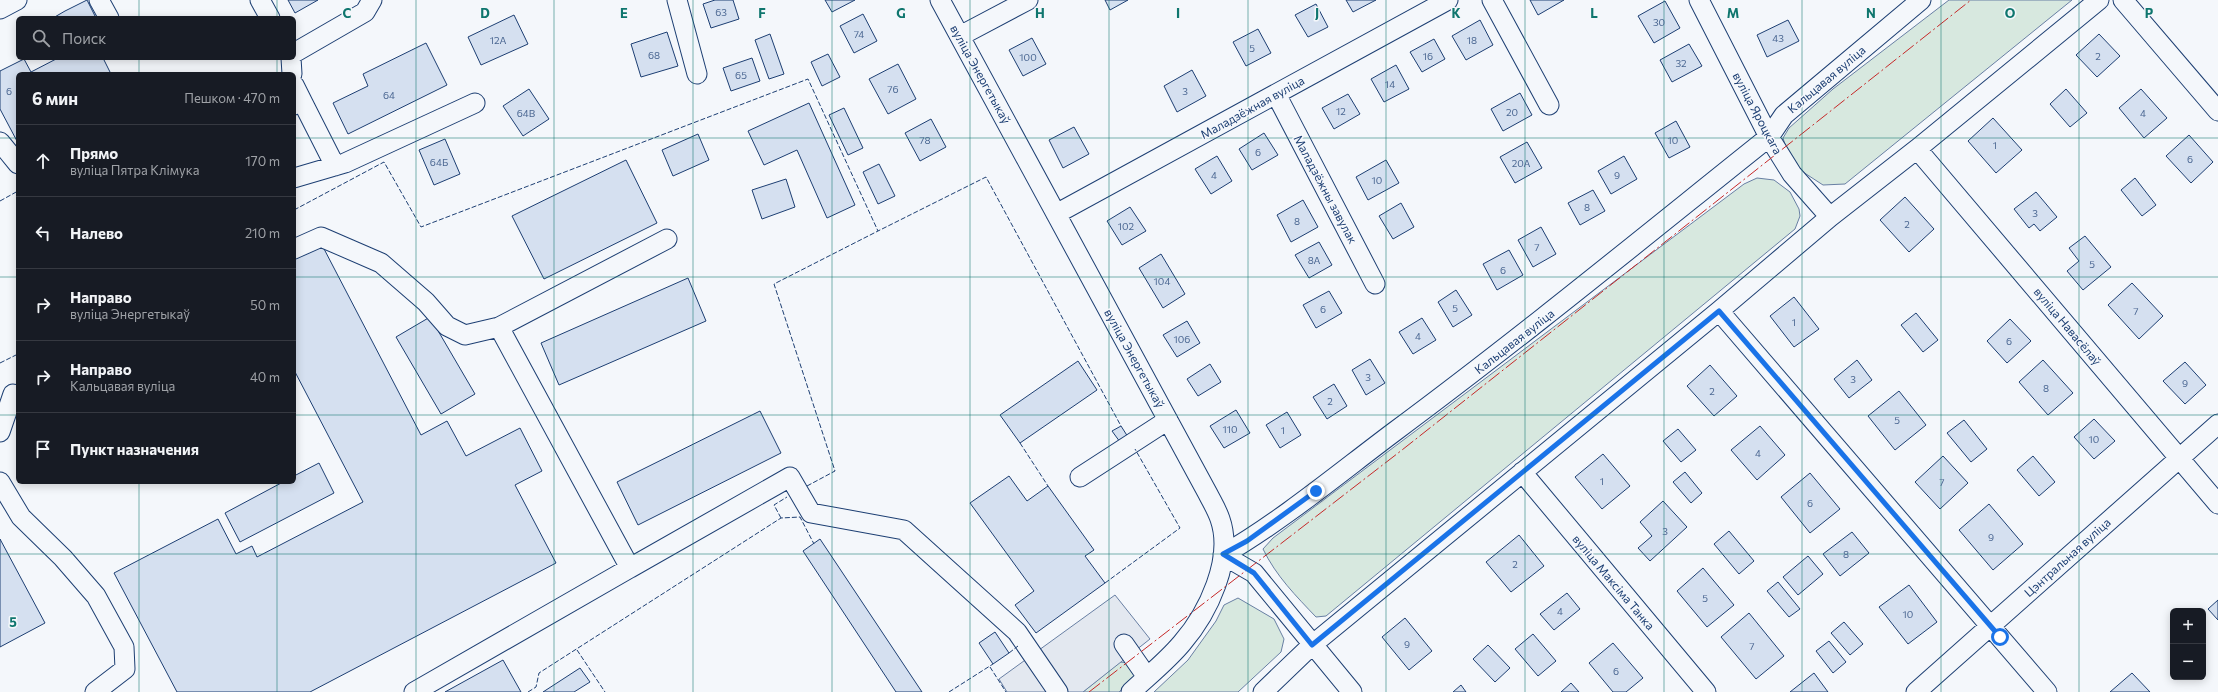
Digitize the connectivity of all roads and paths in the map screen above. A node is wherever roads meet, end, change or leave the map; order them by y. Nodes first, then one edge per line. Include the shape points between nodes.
1 (17, 0) edge
2 (99, 0) edge
3 (260, 0) edge
4 (372, 0) edge
5 (677, 0) edge
6 (940, 0) edge
7 (1028, 0) edge
8 (1448, 0) edge
9 (1492, 0) edge
10 (1699, 0) edge
11 (1921, 0) edge
12 (2100, 0) edge
13 (2124, 0) edge
14 (0, 10) edge
15 (108, 16) edge
16 (269, 16) edge
17 (960, 36) junction
18 (296, 52) edge
19 (291, 60) edge
20 (292, 72) edge
21 (697, 74) dead end
22 (1276, 94) junction
23 (297, 97) edge
24 (475, 103) dead end
25 (1549, 105) dead end
26 (2218, 111) edge
27 (1769, 137) junction
28 (0, 142) edge
29 (1917, 149) junction
30 (16, 162) edge
31 (335, 166) junction
32 (296, 177) edge
33 (1056, 214) junction
34 (1830, 217) junction
35 (667, 239) dead end
36 (296, 248) edge
37 (1376, 284) dead end
38 (1719, 311) junction
39 (499, 327) junction
40 (10, 394) edge
41 (1168, 420) junction
42 (2218, 424) edge
43 (0, 432) edge
44 (2179, 457) junction
45 (1522, 472) junction
46 (1080, 477) dead end
47 (0, 482) edge
48 (2218, 504) edge
49 (1223, 554) junction
50 (630, 568) junction
51 (1990, 625) junction
52 (1124, 644) dead end
53 (1312, 645) junction
54 (1147, 677) junction
55 (95, 692) edge
56 (414, 692) edge
57 (1058, 692) edge
58 (1131, 692) edge
59 (1263, 692) edge
60 (1352, 692) edge
61 (1706, 692) edge
62 (1916, 692) edge
63 (2047, 692) edge

1 - 14 street
2 - 15 street
3 - 16 street
4 - 18 street via 365,12
5 - 21 street
6 - 17 street, вуліца Энергетыкаў
7 - 17 street
8 - 22 street, Маладзёжная вуліца
9 - 25 street
10 - 27 street, вуліца Яроцкага
11 - 27 street, Кальцавая вуліца via 1784,115
12 - 29 street
13 - 26 street
17 - 33 street, вуліца Энергетыкаў
19 - 20 street
22 - 33 street, Маладзёжная вуліца
22 - 37 street, Маладзёжны завулак
23 - 31 street
24 - 31 street
27 - 34 street, вуліца Яроцкага via 1792,174
27 - 49 street, Кальцавая вуліца via 1488,362 1247,541
28 - 30 street
29 - 34 street
29 - 44 street, вуліца Навасёлаў
31 - 32 street
33 - 41 street, вуліца Энергетыкаў
34 - 38 street
35 - 39 street
36 - 39 street via 321,237 381,263 426,302 446,326 465,335
38 - 45 street
38 - 51 street
39 - 50 street
40 - 43 street
41 - 46 street
41 - 49 street, вуліца Энергетыкаў via 1220,520
42 - 44 street, Цэнтральная вуліца
44 - 48 street, вуліца Навасёлаў
44 - 51 street, Цэнтральная вуліца
45 - 53 street
45 - 61 street, вуліца Максіма Танка
47 - 55 street via 21,518 63,558 96,596 124,647 125,669
49 - 53 street via 1254,573
49 - 54 street via 1220,577 1199,619 1182,644
50 - 56 street
50 - 57 street via 790,477 811,513 904,530 1017,632
51 - 62 street, Цэнтральная вуліца
51 - 63 street
52 - 54 street
53 - 59 street
53 - 60 street
54 - 58 street

